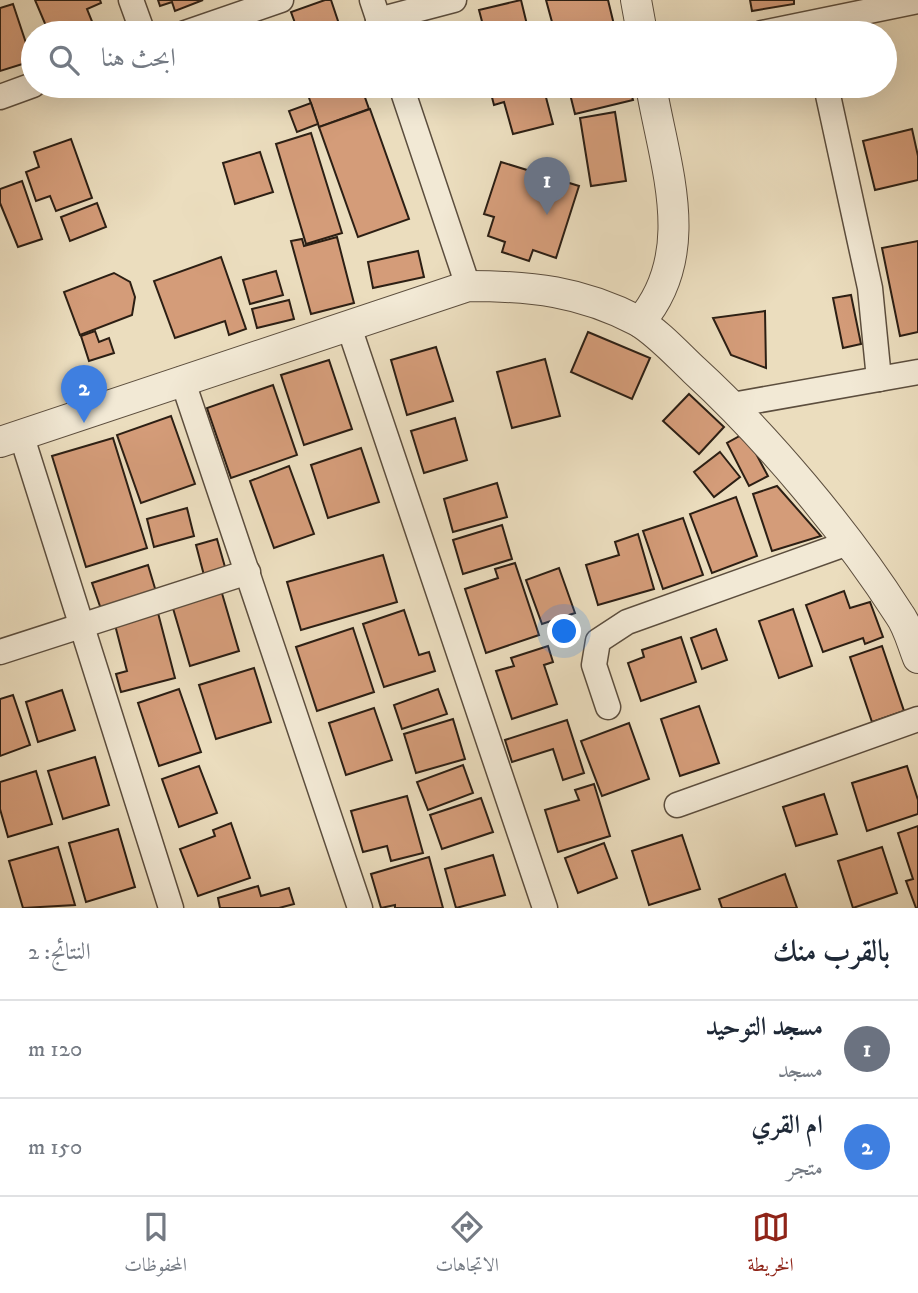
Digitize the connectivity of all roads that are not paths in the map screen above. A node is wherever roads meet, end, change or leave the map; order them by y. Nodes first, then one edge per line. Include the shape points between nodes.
1 (131, 0) edge
2 (281, 0) edge
3 (454, 0) edge
4 (636, 0) edge
5 (918, 1) edge
6 (869, 6) edge
7 (378, 18) edge
8 (139, 21) edge
9 (220, 21) edge
10 (640, 21) edge
11 (832, 21) edge
12 (21, 89) edge
13 (0, 97) edge
14 (405, 98) edge
15 (653, 98) edge
16 (829, 98) edge
17 (468, 286) junction
18 (640, 323) junction
19 (348, 324) junction
20 (918, 372) edge
21 (182, 379) junction
22 (880, 379) junction
23 (732, 405) junction
24 (10, 438) edge
25 (848, 544) junction
26 (248, 572) junction
27 (80, 626) junction
28 (0, 652) edge
29 (918, 658) edge
30 (608, 707) dead end
31 (918, 719) edge
32 (677, 805) dead end
33 (171, 908) edge
34 (360, 908) edge
35 (545, 908) edge

1 - 8 street
2 - 9 street
3 - 7 street
4 - 10 street
5 - 6 street
6 - 11 street
12 - 13 street
14 - 17 street
15 - 18 street via 675,239 668,278
16 - 22 street via 870,288
17 - 18 street via 531,286 570,295
17 - 19 street
18 - 23 street
19 - 21 street
19 - 35 street
20 - 22 street
21 - 24 street
21 - 26 street
22 - 23 street
23 - 25 street
24 - 27 street
25 - 29 street via 901,616
25 - 30 street via 627,622 598,641 594,665
26 - 27 street
26 - 34 street
27 - 28 street
27 - 33 street
31 - 32 street

